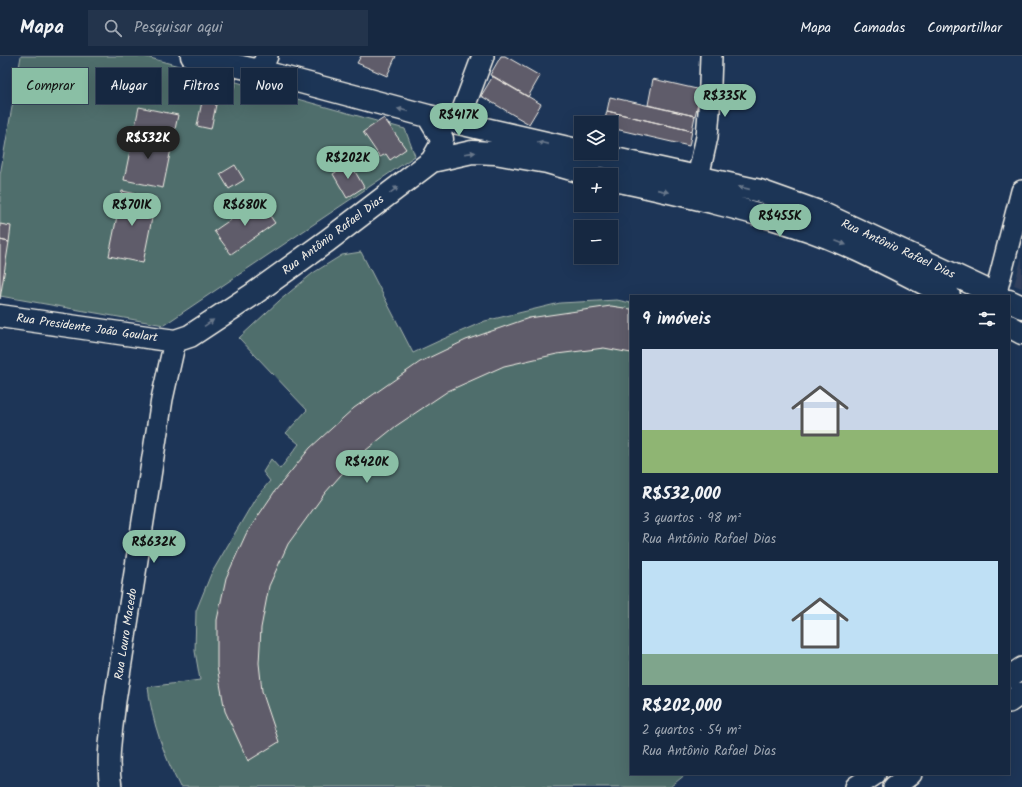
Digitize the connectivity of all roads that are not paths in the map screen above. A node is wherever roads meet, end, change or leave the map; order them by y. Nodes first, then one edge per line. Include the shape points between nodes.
1 (192, 56) edge
2 (483, 56) edge
3 (711, 56) edge
4 (264, 63) edge
5 (428, 116) junction
6 (458, 123) junction
7 (574, 150) edge
8 (599, 160) edge
9 (432, 161) junction
10 (574, 170) edge
11 (624, 175) edge
12 (698, 177) junction
13 (1022, 192) edge
14 (947, 295) edge
15 (996, 295) edge
16 (1000, 295) edge
17 (1010, 302) edge
18 (1022, 308) edge
19 (0, 316) edge
20 (1010, 327) edge
21 (1022, 333) edge
22 (175, 341) junction
23 (1022, 668) edge
24 (1010, 676) edge
25 (1022, 692) edge
26 (1010, 701) edge
27 (874, 775) edge
28 (910, 775) edge
29 (111, 787) edge
30 (856, 787) edge
31 (894, 787) edge

1 - 4 street
2 - 6 street
3 - 12 street via 707,137
5 -> 4 street
5 - 6 street
5 - 9 street via 442,139
7 -> 6 street
8 - 11 street, Rua Antônio Rafael Dias
9 -> 10 street, Rua Antônio Rafael Dias via 472,152 494,153 547,162
22 -> 9 street, Rua Antônio Rafael Dias via 190,336 252,295 328,241
11 - 12 street, Rua Antônio Rafael Dias
11 -> 14 street, Rua Antônio Rafael Dias via 798,226 855,248
15 -> 12 street, Rua Antônio Rafael Dias via 819,212 760,191
13 - 16 street
17 - 18 street, Rua Antônio Rafael Dias
19 - 22 street, Rua Presidente João Goulart
20 - 21 street
22 - 29 street, Rua Louro Macedo via 162,399 115,701 108,774
23 - 24 street
25 - 26 street
27 - 30 street
28 - 31 street

